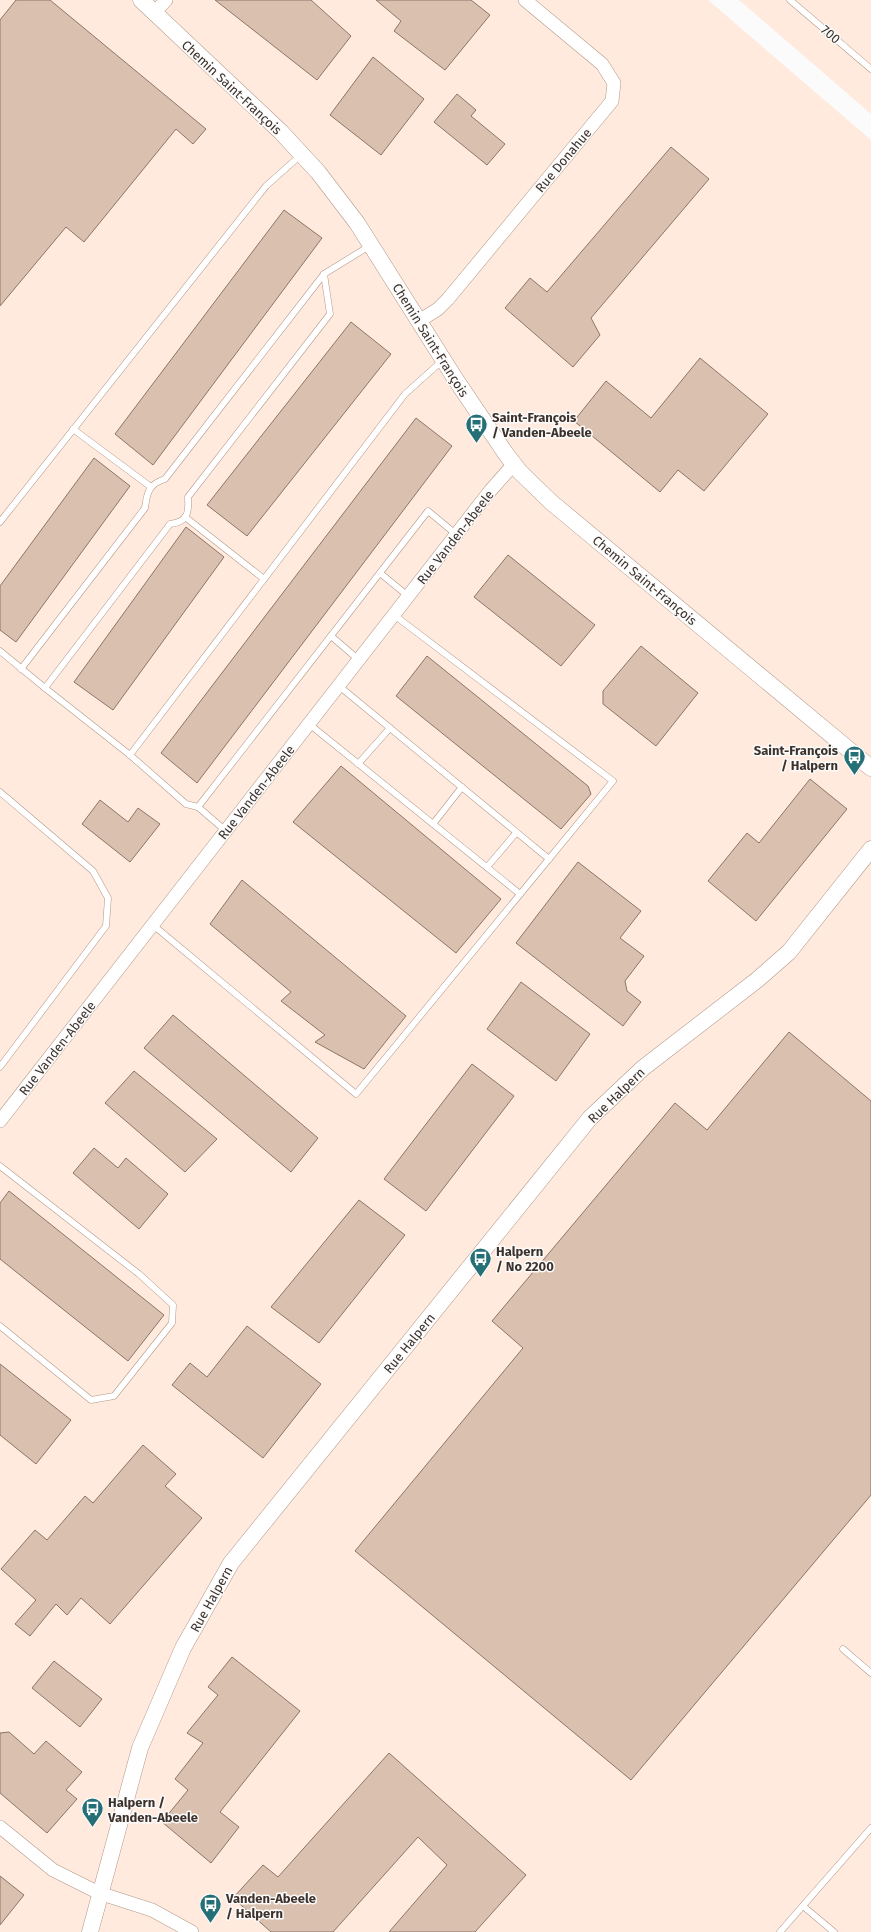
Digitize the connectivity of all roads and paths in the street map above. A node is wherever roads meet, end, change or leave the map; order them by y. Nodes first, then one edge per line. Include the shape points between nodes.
1 (141, 0) edge
2 (166, 0) edge
3 (525, 0) edge
4 (790, 0) edge
5 (154, 12) junction
6 (871, 69) edge
7 (302, 154) junction
8 (371, 245) junction
9 (324, 274) junction
10 (419, 321) junction
11 (444, 360) junction
12 (73, 429) junction
13 (513, 465) junction
14 (151, 488) junction
15 (185, 517) junction
16 (0, 522) edge
17 (457, 535) junction
18 (380, 573) junction
19 (264, 579) junction
20 (408, 596) junction
21 (394, 615) junction
22 (331, 636) junction
23 (0, 651) edge
24 (359, 660) junction
25 (21, 669) junction
26 (339, 686) junction
27 (45, 688) junction
28 (309, 724) junction
29 (390, 728) junction
30 (130, 755) junction
31 (358, 764) junction
32 (871, 768) edge
33 (462, 787) junction
34 (0, 792) edge
35 (198, 807) junction
36 (433, 824) junction
37 (226, 831) junction
38 (516, 832) junction
39 (871, 849) edge
40 (549, 859) junction
41 (486, 867) junction
42 (520, 894) junction
43 (153, 924) junction
44 (0, 1067) edge
45 (1, 1118) edge
46 (0, 1166) edge
47 (0, 1326) edge
48 (843, 1649) dead end
49 (871, 1673) edge
50 (0, 1827) edge
51 (871, 1828) edge
52 (99, 1893) junction
53 (803, 1906) junction
54 (90, 1932) edge
55 (192, 1932) edge
56 (780, 1932) edge
57 (834, 1932) edge

1 - 5 street, Chemin Saint-François
2 - 5 street
3 - 10 street, Rue Donahue via 602,64 614,84 612,101 448,299
4 - 6 lane, 700
5 - 7 street, Chemin Saint-François
7 - 8 street, Chemin Saint-François via 346,206
7 - 12 lane via 266,186
8 - 9 lane
8 - 10 street, Chemin Saint-François
9 - 14 lane via 165,479 156,482
9 - 15 lane via 330,314 188,497
10 - 11 street, Chemin Saint-François
11 - 13 street, Chemin Saint-François
11 - 19 lane via 405,394
12 - 14 lane
12 - 16 lane
13 - 17 street, Rue Vanden-Abeele
13 - 32 street, Chemin Saint-François via 551,502
14 - 25 lane via 145,508
15 - 19 lane
15 - 27 lane via 178,523 170,524
17 - 18 lane via 428,512
17 - 20 street, Rue Vanden-Abeele
18 - 20 lane
18 - 22 lane
19 - 30 lane
20 - 21 street, Rue Vanden-Abeele
21 - 24 street, Rue Vanden-Abeele
21 - 40 lane via 613,781
22 - 24 lane
22 - 35 lane
23 - 25 lane
24 - 26 street, Rue Vanden-Abeele
25 - 27 lane
26 - 28 street, Rue Vanden-Abeele
26 - 29 lane
27 - 30 lane
28 - 31 lane
28 - 37 street, Rue Vanden-Abeele
29 - 31 lane
29 - 33 lane
30 - 35 lane via 186,804
31 - 36 lane
33 - 36 lane
33 - 38 lane
34 - 44 lane via 93,871 108,898 106,926
35 - 37 lane
36 - 41 lane
37 - 43 street, Rue Vanden-Abeele
38 - 40 lane
38 - 41 lane
39 - 52 street, Rue Halpern via 789,952 757,980 643,1068 590,1118 231,1563 183,1648 140,1748
40 - 42 lane
41 - 42 lane
42 - 43 lane via 356,1094
43 - 45 street, Rue Vanden-Abeele
46 - 47 lane via 139,1274 173,1305 172,1323 114,1396 91,1400
48 - 49 lane
50 - 52 street via 53,1870
51 - 53 lane
52 - 54 street, Rue Halpern
52 - 55 street via 152,1910
53 - 56 lane
53 - 57 lane

